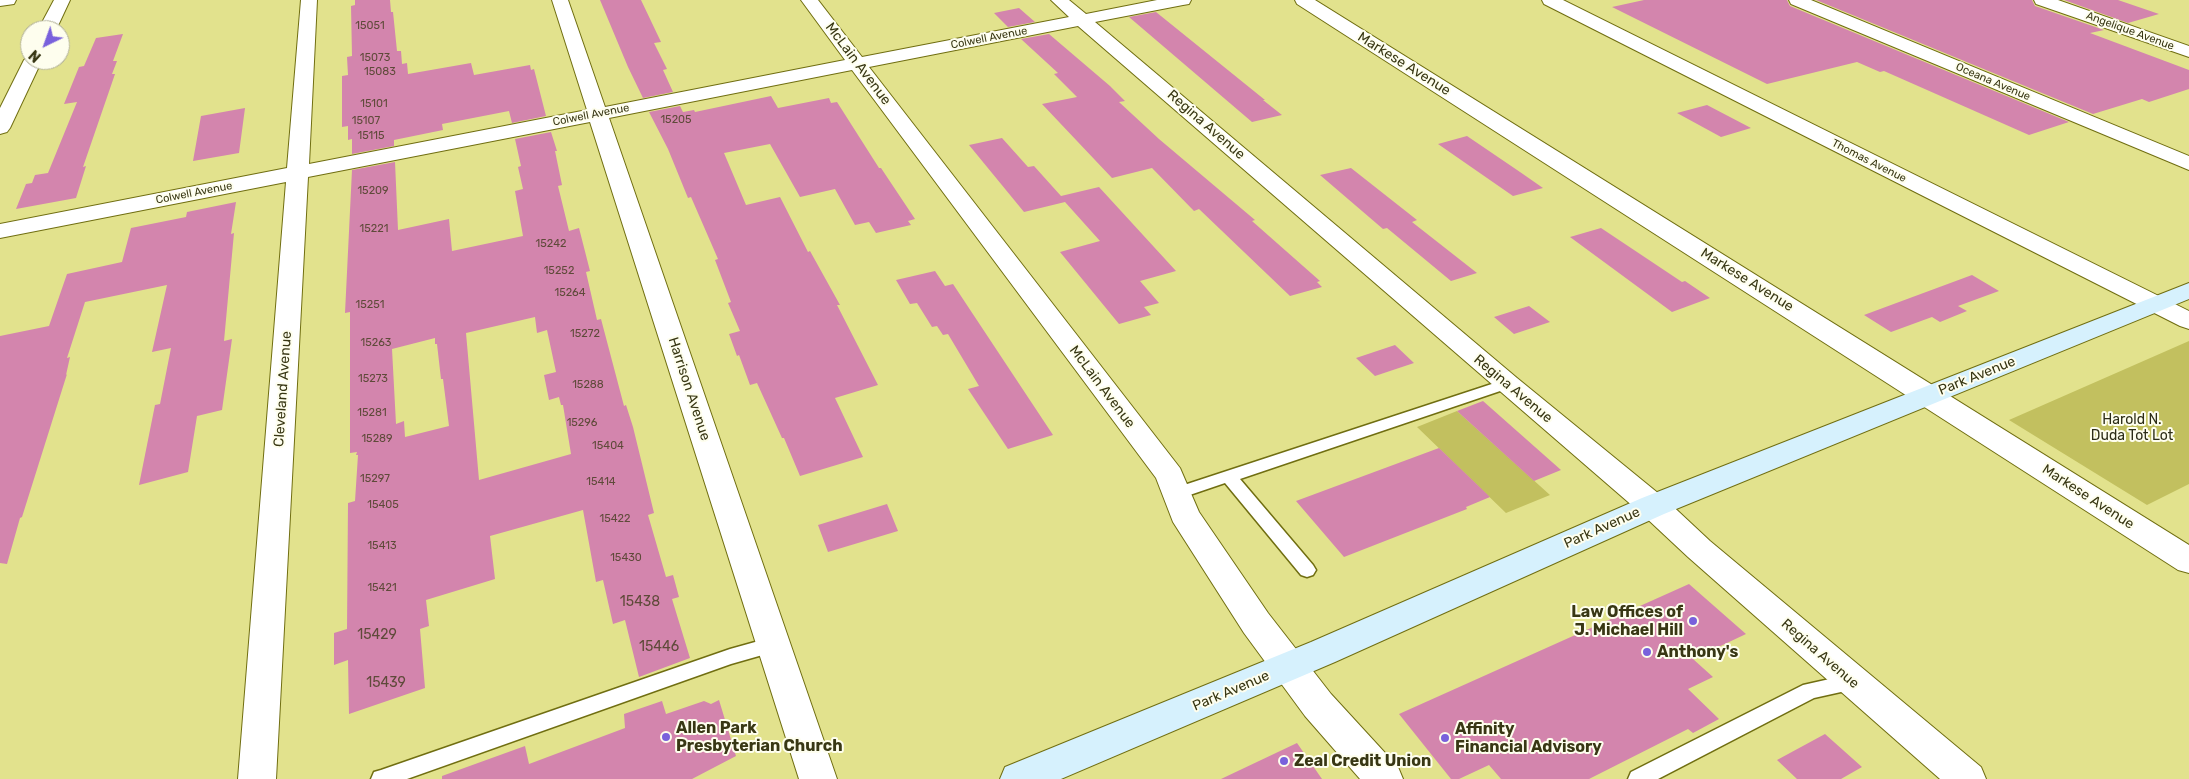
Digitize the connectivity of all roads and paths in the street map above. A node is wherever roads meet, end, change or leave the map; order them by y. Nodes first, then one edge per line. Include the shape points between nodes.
1 (8, 0) edge
2 (62, 0) edge
3 (310, 0) edge
4 (560, 0) edge
5 (809, 0) edge
6 (1059, 0) edge
7 (1183, 0) edge
8 (1303, 0) edge
9 (1550, 0) edge
10 (1797, 0) edge
11 (2042, 0) edge
12 (0, 1) edge
13 (52, 20) edge
14 (1083, 20) junction
15 (2189, 52) edge
16 (858, 63) junction
17 (28, 70) edge
18 (599, 114) junction
19 (0, 128) edge
20 (2189, 164) edge
21 (298, 172) junction
22 (0, 231) edge
23 (2189, 290) edge
24 (2156, 304) junction
25 (2189, 321) edge
26 (1507, 384) junction
27 (1929, 395) junction
28 (1229, 477) junction
29 (1178, 493) junction
30 (1653, 506) junction
31 (2189, 561) edge
32 (1307, 570) dead end
33 (772, 645) junction
34 (1290, 665) junction
35 (1852, 682) junction
36 (257, 779) edge
37 (381, 779) edge
38 (818, 779) edge
39 (1019, 779) edge
40 (1384, 779) edge
41 (1638, 779) edge
42 (1967, 779) edge

1 - 12 street
2 - 13 street
3 - 21 street, Cleveland Avenue
4 - 18 street, Harrison Avenue
5 - 16 street, McLain Avenue
6 - 14 street, Regina Avenue
7 - 14 street, Colwell Avenue
8 - 27 street, Markese Avenue
9 - 24 street, Thomas Avenue
10 - 20 street, Oceana Avenue
11 - 15 street, Angelique Avenue
14 - 16 street, Colwell Avenue
14 - 26 street, Regina Avenue
16 - 18 street, Colwell Avenue
16 - 29 street, McLain Avenue via 1170,475
17 - 19 street
18 - 21 street, Colwell Avenue
18 - 33 street, Harrison Avenue
21 - 22 street, Colwell Avenue
21 - 36 street, Cleveland Avenue
23 - 24 street, Park Avenue
24 - 25 street, Thomas Avenue
24 - 27 street, Park Avenue
26 - 28 lane
26 - 30 street, Regina Avenue
27 - 30 street, Park Avenue
27 - 31 street, Markese Avenue
28 - 29 lane
28 - 32 lane
29 - 34 street, McLain Avenue via 1184,514 1256,623
30 - 34 street, Park Avenue
30 - 35 street, Regina Avenue
33 - 37 lane
33 - 38 street, Harrison Avenue
34 - 39 street, Park Avenue
34 - 40 street, McLain Avenue via 1318,704
35 - 41 lane via 1810,691
35 - 42 street, Regina Avenue

